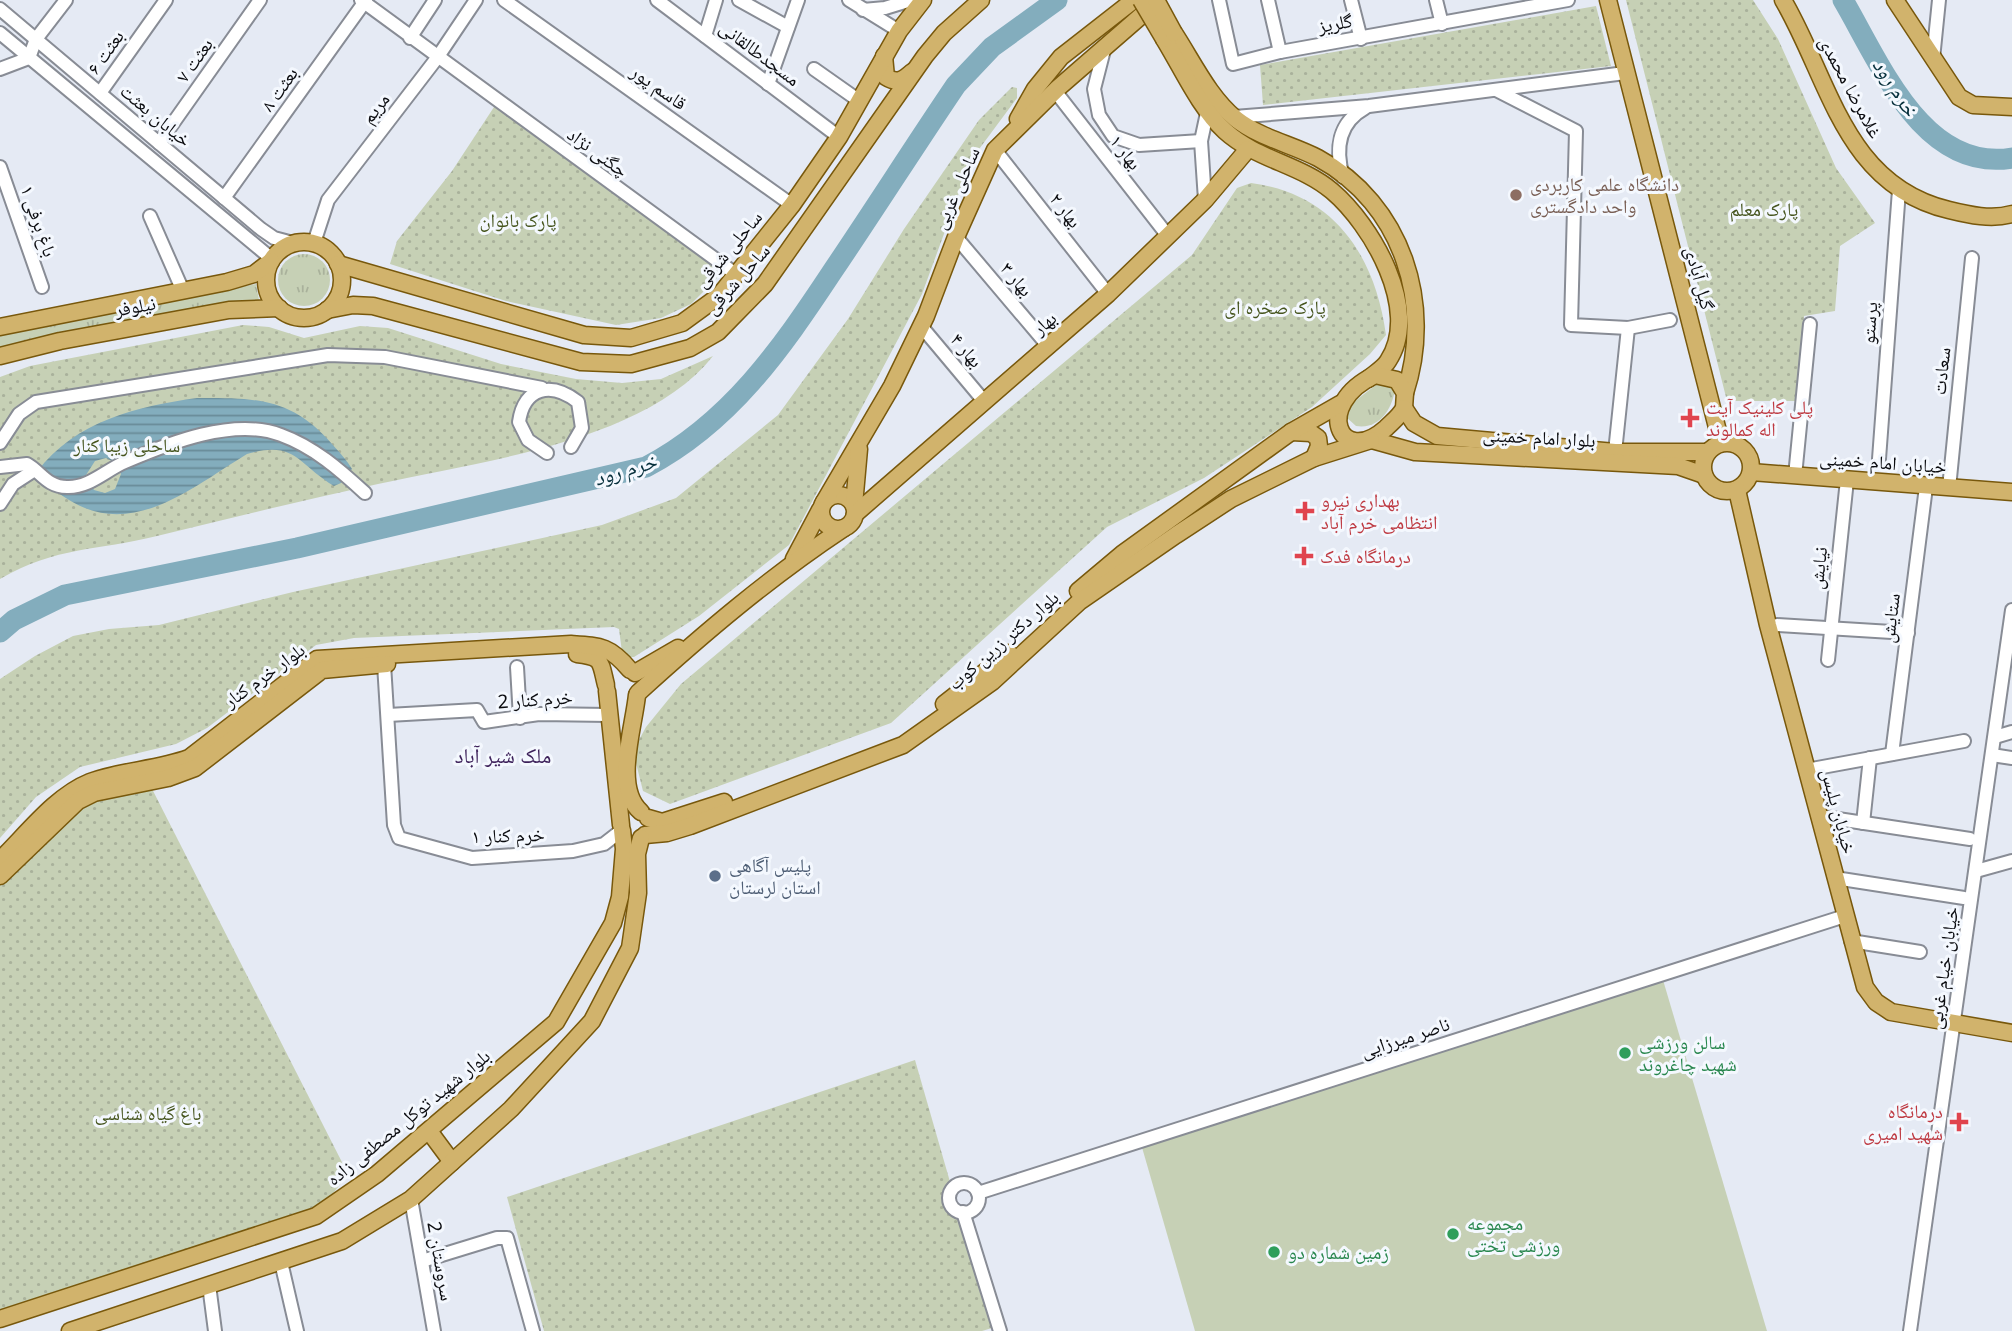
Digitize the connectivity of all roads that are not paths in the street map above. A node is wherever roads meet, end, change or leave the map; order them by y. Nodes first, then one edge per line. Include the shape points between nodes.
1 (66, 0) edge
2 (166, 0) edge
3 (260, 0) edge
4 (435, 0) edge
5 (475, 0) edge
6 (504, 0) edge
7 (657, 0) edge
8 (716, 0) edge
9 (739, 0) edge
10 (798, 0) edge
11 (849, 0) edge
12 (911, 0) edge
13 (923, 0) edge
14 (981, 0) edge
15 (1134, 0) edge
16 (1141, 0) edge
17 (1157, 0) edge
18 (1219, 0) edge
19 (1268, 0) edge
20 (1351, 0) edge
21 (1436, 0) edge
22 (1568, 0) edge
23 (1608, 0) edge
24 (1783, 0) edge
25 (1895, 0) edge
26 (1939, 0) edge
27 (364, 1) edge
28 (1520, 4) edge
29 (0, 9) edge
30 (863, 10) junction
31 (1442, 24) junction
32 (788, 27) junction
33 (899, 31) junction
34 (0, 33) edge
35 (705, 36) junction
36 (1169, 36) junction
37 (410, 38) junction
38 (36, 39) junction
39 (1361, 39) junction
40 (1104, 50) junction
41 (1280, 52) junction
42 (885, 54) junction
43 (29, 58) junction
44 (437, 58) junction
45 (1933, 59) junction
46 (0, 69) edge
47 (814, 69) dead end
48 (916, 69) junction
49 (1625, 73) junction
50 (768, 84) junction
51 (1496, 90) junction
52 (1055, 91) junction
53 (100, 93) junction
54 (860, 97) junction
55 (1369, 106) junction
56 (2012, 107) edge
57 (885, 112) junction
58 (1207, 113) junction
59 (1234, 117) junction
60 (1008, 136) junction
61 (839, 137) junction
62 (1201, 141) junction
63 (159, 143) junction
64 (1248, 149) junction
65 (995, 150) junction
66 (0, 167) edge
67 (1343, 177) junction
68 (1899, 190) junction
69 (225, 198) junction
70 (1205, 200) junction
71 (792, 205) junction
72 (2012, 214) edge
73 (150, 216) dead end
74 (1168, 236) junction
75 (956, 237) junction
76 (293, 243) junction
77 (314, 243) junction
78 (1972, 258) dead end
79 (271, 260) junction
80 (338, 264) junction
81 (737, 275) junction
82 (42, 287) dead end
83 (183, 291) junction
84 (1108, 294) junction
85 (279, 308) junction
86 (327, 310) junction
87 (1670, 320) dead end
88 (1810, 324) dead end
89 (921, 326) junction
90 (0, 327) edge
91 (1628, 328) junction
92 (1049, 346) junction
93 (0, 356) edge
94 (1368, 379) junction
95 (542, 388) junction
96 (983, 400) junction
97 (1404, 400) junction
98 (1340, 404) junction
99 (1291, 432) junction
100 (1372, 440) junction
101 (0, 443) edge
102 (860, 443) junction
103 (571, 447) dead end
104 (1714, 448) junction
105 (1615, 452) junction
106 (547, 453) dead end
107 (1314, 458) junction
108 (1879, 459) dead end
109 (857, 463) junction
110 (0, 467) edge
111 (34, 472) junction
112 (1751, 472) junction
113 (1704, 475) junction
114 (1795, 476) junction
115 (1847, 480) junction
116 (887, 483) junction
117 (1926, 487) junction
118 (1949, 488) junction
119 (1737, 490) junction
120 (2012, 492) edge
121 (365, 493) dead end
122 (0, 504) edge
123 (822, 506) junction
124 (854, 510) junction
125 (844, 528) junction
126 (792, 562) junction
127 (2012, 610) edge
128 (1777, 625) dead end
129 (1830, 628) junction
130 (1908, 633) junction
131 (702, 635) junction
132 (1828, 660) dead end
133 (384, 664) junction
134 (517, 667) dead end
135 (632, 671) junction
136 (607, 688) junction
137 (638, 694) junction
138 (387, 715) junction
139 (610, 715) junction
140 (520, 718) junction
141 (2012, 732) edge
142 (1994, 737) junction
143 (1964, 741) dead end
144 (1892, 754) junction
145 (1992, 755) junction
146 (1870, 758) junction
147 (2012, 758) edge
148 (1806, 770) junction
149 (645, 815) junction
150 (1818, 816) junction
151 (1863, 823) junction
152 (621, 828) junction
153 (643, 837) junction
154 (1970, 839) dead end
155 (0, 860) edge
156 (2012, 861) edge
157 (1976, 871) junction
158 (0, 876) edge
159 (1835, 878) junction
160 (1964, 898) dead end
161 (1845, 916) junction
162 (1851, 940) junction
163 (1920, 952) dead end
164 (1955, 1024) junction
165 (2012, 1033) edge
166 (429, 1131) junction
167 (452, 1161) junction
168 (978, 1193) junction
169 (411, 1199) junction
170 (963, 1212) junction
171 (422, 1261) junction
172 (281, 1262) junction
173 (209, 1285) junction
174 (0, 1319) edge
175 (108, 1325) edge
176 (70, 1331) edge
177 (215, 1331) edge
178 (297, 1331) edge
179 (434, 1331) edge
180 (533, 1331) edge
181 (1000, 1331) edge
182 (1910, 1331) edge

1 - 38 street
2 - 53 street, بعثت ۶
3 - 63 street, بعثت ۷
4 - 37 street
5 - 44 street, مریم
6 - 71 street, قاسم پور
7 - 35 street, مسجدطالقانی
8 - 35 street
9 - 32 street
10 - 32 street
11 - 30 street
12 - 30 street
13 - 33 main road, ساحلی شرقی
14 - 48 main road, ساحل شرقی via 944,33
15 - 60 main road via 1061,57 1035,89
16 - 36 main road, bridge
17 - 36 main road, bridge
17 - 40 main road, ساحلی غربی
18 - 41 street, گلریز via 1234,64
19 - 41 street
20 - 39 street
21 - 31 street
22 - 28 street, گلریز
23 - 49 main road, گیل آبادی
24 - 68 main road, غلامرضا محمدی via 1850,139
25 - 45 main road
26 - 45 street
27 - 37 street, چگنی نژاد
27 - 69 street, بعثت ۸
28 - 31 street, گلریز
29 - 38 street, خیابان بعثت
30 - 33 street
31 - 39 street, گلریز
32 - 50 street
33 - 42 main road, ساحلی شرقی
34 - 43 street, خیابان بعثت
35 - 50 street, مسجدطالقانی
36 - 58 main road
36 - 59 main road
37 - 44 street, چگنی نژاد
38 - 43 street
38 - 53 street, خیابان بعثت
39 - 41 street, گلریز
40 - 52 main road, ساحلی غربی
40 - 62 street via 1094,89 1099,115 1113,136 1139,145
42 - 48 main road via 883,67 892,81
42 - 54 main road, ساحلی شرقی
43 - 46 street
43 - 79 street, خیابان بعثت
44 - 77 street, مریم via 328,200
44 - 81 street, چگنی نژاد
45 - 56 main road via 1959,97 1973,105
47 - 54 street
48 - 57 main road, ساحل شرقی
49 - 51 street
49 - 104 main road, گیل آبادی
50 - 61 street, مسجدطالقانی
51 - 55 street
51 - 91 street via 1576,131 1571,325
52 - 60 main road, ساحلی غربی
52 - 74 street, بهار ۱
53 - 63 street, خیابان بعثت
54 - 57 main road via 876,82 883,84 888,90
54 - 61 main road, ساحلی شرقی
55 - 59 street
55 - 67 street via 1352,115 1341,134
57 - 86 main road, ساحل شرقی via 765,284 718,332 690,348 631,364 580,362 373,306 353,304
58 - 62 street
58 - 64 main road
59 - 67 main road via 1320,159
60 - 65 main road, ساحلی غربی
61 - 71 main road, ساحلی شرقی
62 - 70 street
63 - 69 street, خیابان بعثت
64 - 70 main road, بهار
64 - 94 main road via 1310,176 1331,191 1356,215 1382,258 1393,283 1398,325 1388,362
65 - 75 main road, ساحلی غربی
65 - 84 street, بهار ۲
66 - 82 street, باغ برفی ۱
67 - 97 main road via 1384,223 1410,272 1416,300 1415,361
68 - 72 main road, غلامرضا محمدی via 1927,205 1964,214 1999,218
68 - 108 street, پرستو
69 - 76 street, خیابان بعثت via 274,238
70 - 74 main road, بهار
71 - 81 main road, ساحلی شرقی
73 - 83 street
74 - 84 main road, بهار
75 - 89 main road, ساحلی غربی
75 - 92 street, بهار ۳
76 - 77 main road
76 - 79 main road
77 - 80 main road via 324,247
78 - 118 street, سعادت
79 - 83 main road, نیلوفر via 254,274
79 - 85 main road via 266,281
80 - 81 main road, ساحلی شرقی via 559,330 609,339 644,335 682,323 710,304
80 - 86 main road via 341,288
83 - 90 main road, نیلوفر
84 - 92 main road, بهار
85 - 86 main road via 304,318
85 - 93 main road, نیلوفر via 229,310
87 - 91 street
88 - 114 street
89 - 96 street, بهار ۴
89 - 102 main road, ساحلی غربی
91 - 105 street
92 - 96 main road, بهار
94 - 97 main road via 1390,376
94 - 98 main road
95 - 101 street via 385,357 328,355 36,402 19,414
95 - 103 street via 555,388 578,402 582,428
95 - 106 street via 527,400 519,422 528,440
96 - 116 main road, بهار
97 - 100 main road
97 - 105 main road, بلوار امام خمینی via 1414,423 1437,436
98 - 99 main road, بلوار دکتر زرین کوب
98 - 100 main road via 1337,419 1343,434 1357,442
99 - 107 main road via 1318,438
99 - 149 main road, بلوار دکتر زرین کوب via 1122,554 1001,660 895,738 675,819 662,822
100 - 107 main road, بلوار دکتر زرین کوب
100 - 113 main road, بلوار امام خمینی via 1415,452 1678,466
102 - 109 main road
102 - 123 main road, ساحلی غربی
104 - 105 main road, بلوار امام خمینی
104 - 112 main road via 1729,443 1744,449
104 - 113 main road via 1704,459
107 - 153 main road, بلوار دکتر زرین کوب via 1231,499 1116,576 1079,602 992,682 903,745 690,826
109 - 116 main road via 867,482 875,486
109 - 124 main road
110 - 111 street via 27,464
111 - 121 street via 46,482 66,487 89,482 116,466 190,439 249,430 294,440
111 - 122 street via 13,484
112 - 114 main road, خیابان امام خمینی
112 - 119 main road
113 - 119 main road via 1721,491
114 - 115 main road, خیابان امام خمینی
115 - 117 main road, خیابان امام خمینی
115 - 129 street, نیایش
116 - 124 main road, بهار
117 - 118 main road, خیابان امام خمینی
117 - 130 street, ستایش
118 - 120 main road, خیابان امام خمینی
119 - 148 main road, خیابان پلیس
123 - 124 main road via 831,496 840,495
123 - 125 main road via 827,526
123 - 126 main road, ساحلی غربی
124 - 125 main road
125 - 126 main road
126 - 131 main road
127 - 142 street, خیابان خیام غربی
128 - 129 street
129 - 130 street
129 - 132 street, نیایش
130 - 144 street, ستایش
131 - 135 main road
131 - 137 main road
133 - 136 main road, بلوار خرم کنار via 594,655
133 - 138 street, خرم کنار ۱
133 - 158 main road, بلوار خرم کنار via 322,670 195,768 78,801
134 - 140 street
135 - 136 main road via 614,671
135 - 137 main road via 640,682
135 - 155 main road, بلوار خرم کنار via 606,647 571,644 317,659 189,758 90,782 72,792
136 - 137 main road via 619,702
136 - 139 main road, بلوار شهید توکل مصطفی زاده
137 - 149 main road via 626,777 630,799
138 - 140 street, خرم کنار 2 via 477,710 484,722
138 - 152 street, خرم کنار ۱ via 394,825 399,838 472,858 573,851 604,844
139 - 140 street, خرم کنار 2
139 - 152 main road, بلوار شهید توکل مصطفی زاده
141 - 142 street
142 - 145 street, خیابان خیام غربی
143 - 144 street
144 - 146 street
145 - 147 street
145 - 157 street, خیابان خیام غربی
146 - 148 street
146 - 151 street
148 - 150 main road, خیابان پلیس
149 - 152 main road via 627,813
149 - 153 main road via 649,828
150 - 151 street
150 - 159 main road, خیابان پلیس
151 - 154 street
152 - 153 main road via 632,839
152 - 166 main road, بلوار شهید توکل مصطفی زاده via 622,873 612,923 555,1022
153 - 167 main road via 637,854 638,893 629,948 592,1021 511,1109
156 - 157 street
157 - 164 street, خیابان خیام غربی
159 - 160 street
159 - 161 main road, خیابان پلیس
161 - 162 main road, خیابان پلیس
161 - 168 street, ناصر میرزایی
162 - 163 street
162 - 164 main road, خیابان پلیس via 1865,987 1876,1002 1900,1015
164 - 165 main road, خیابان پلیس
164 - 182 street, خیابان خیام غربی
166 - 167 main road
166 - 174 main road, بلوار شهید توکل مصطفی زاده via 316,1216
167 - 169 main road
168 - 170 street via 975,1207
168 - 170 street via 967,1184 954,1187 951,1205
169 - 171 street, سروستان 2
169 - 172 main road via 342,1241
170 - 181 street
171 - 179 street, سروستان 2
171 - 180 street via 507,1238
172 - 173 main road
172 - 178 street
173 - 175 main road
173 - 177 street
175 - 176 main road

